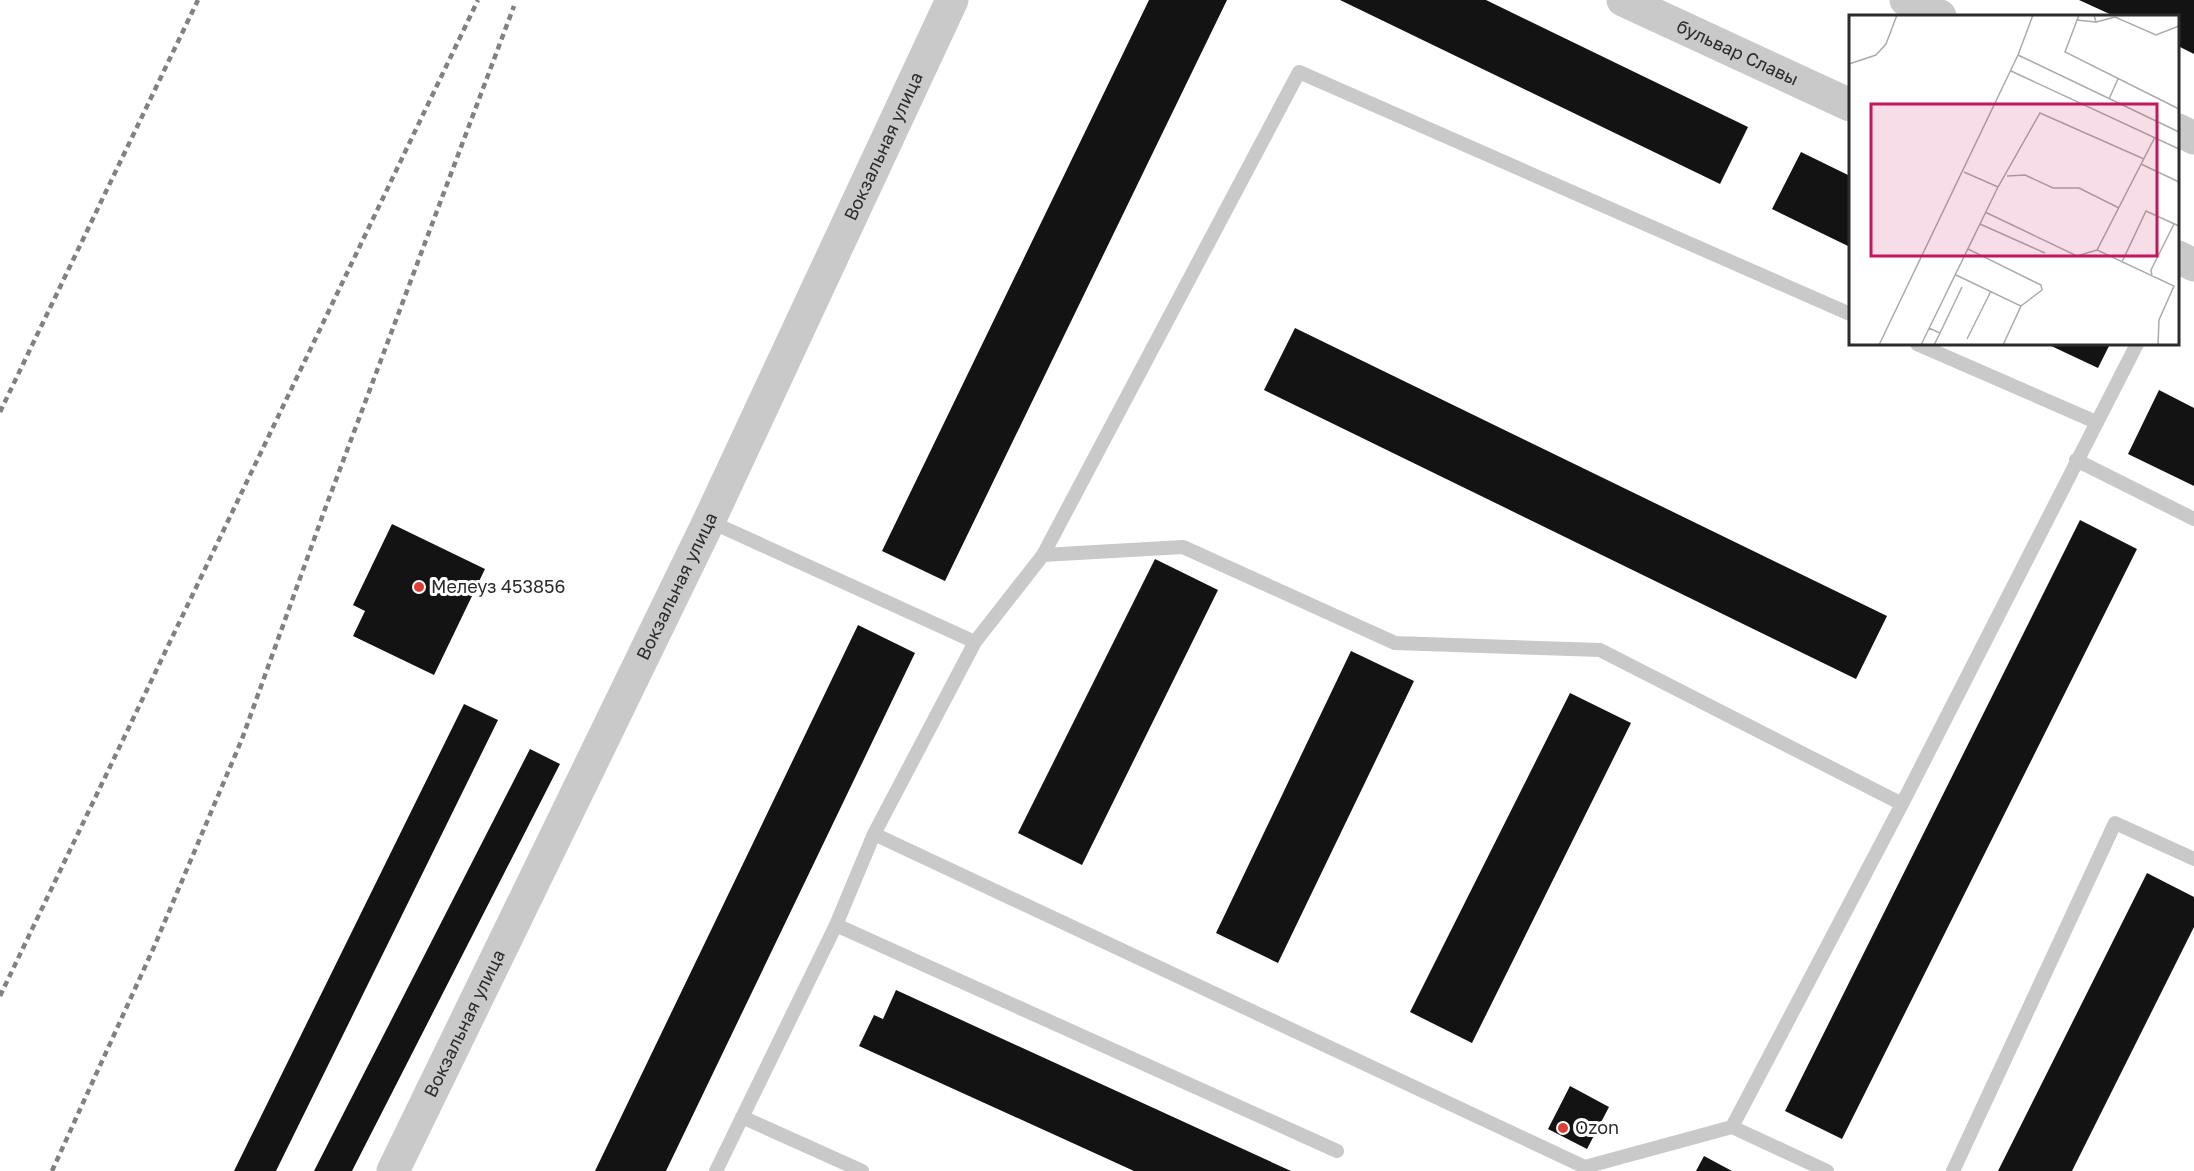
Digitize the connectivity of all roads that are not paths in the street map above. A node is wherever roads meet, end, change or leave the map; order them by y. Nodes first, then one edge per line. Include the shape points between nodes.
1 (952, 0) edge
2 (1623, 0) edge
3 (1906, 0) edge
4 (1938, 15) edge
5 (1849, 104) edge
6 (2179, 130) edge
7 (2194, 138) edge
8 (1849, 313) edge
9 (1919, 345) edge
10 (2136, 345) edge
11 (2096, 422) junction
12 (2076, 460) junction
13 (2194, 519) edge
14 (709, 521) junction
15 (1043, 555) junction
16 (975, 642) junction
17 (1902, 804) junction
18 (874, 834) junction
19 (2194, 859) edge
20 (836, 925) junction
21 (742, 1117) junction
22 (1732, 1127) junction
23 (1337, 1151) dead end
24 (393, 1171) edge
25 (717, 1171) edge
26 (862, 1171) edge
27 (1827, 1171) edge
28 (1953, 1171) edge

1 - 14 street, Вокзальная улица
2 - 5 street, бульвар Славы
3 - 4 street
6 - 7 street
8 - 15 lane via 1299,72
9 - 11 lane
10 - 11 lane
11 - 12 lane
12 - 13 lane
12 - 17 lane
14 - 16 lane
14 - 24 street, Вокзальная улица
15 - 16 lane
15 - 17 lane via 1183,548 1395,644 1600,650
16 - 18 lane
17 - 22 lane
18 - 20 lane
18 - 22 lane via 1585,1167
19 - 28 lane via 2115,823
20 - 21 lane
20 - 23 lane
21 - 25 lane
21 - 26 lane
22 - 27 lane

